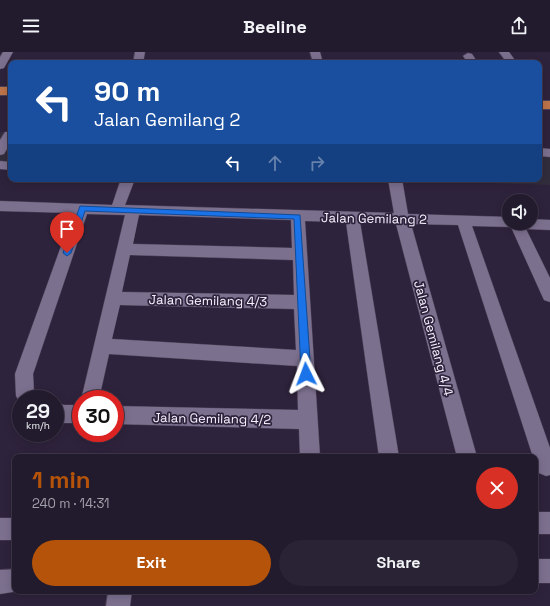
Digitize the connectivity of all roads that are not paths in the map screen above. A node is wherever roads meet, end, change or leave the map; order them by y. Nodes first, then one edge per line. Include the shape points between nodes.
1 (8, 52) edge
2 (0, 66) edge
3 (7, 134) edge
4 (0, 151) edge
5 (128, 182) edge
6 (396, 182) edge
7 (0, 206) edge
8 (82, 208) junction
9 (125, 210) junction
10 (298, 216) junction
11 (352, 217) junction
12 (402, 218) junction
13 (463, 220) junction
14 (502, 222) edge
15 (538, 224) edge
16 (550, 225) edge
17 (520, 230) edge
18 (124, 249) junction
19 (300, 254) junction
20 (550, 295) edge
21 (113, 298) junction
22 (302, 302) junction
23 (102, 346) junction
24 (305, 359) junction
25 (25, 390) edge
26 (92, 390) edge
27 (124, 415) edge
28 (308, 420) junction
29 (310, 454) edge
30 (389, 454) edge
31 (466, 454) edge
32 (544, 466) edge
33 (538, 523) edge
34 (550, 523) edge
35 (0, 529) edge
36 (12, 529) edge
37 (538, 571) edge
38 (550, 571) edge
39 (12, 581) edge
40 (0, 582) edge
41 (120, 594) edge
42 (118, 606) edge

1 - 2 street
3 - 4 street
5 - 9 street
6 - 12 street, Jalan Gemilang 4/4
7 - 8 street, Jalan Gemilang 2
8 - 9 street, Jalan Gemilang 2
8 - 25 street via 24,374
9 - 10 street, Jalan Gemilang 2
9 - 18 street
10 - 11 street, Jalan Gemilang 2
10 - 19 street
11 - 12 street, Jalan Gemilang 2
11 - 30 street
12 - 13 street, Jalan Gemilang 2
12 - 31 street, Jalan Gemilang 4/4
13 - 14 street, Jalan Gemilang 2
13 - 32 street
15 - 16 street
17 - 20 street
18 - 19 street
18 - 21 street
19 - 22 street
21 - 22 street, Jalan Gemilang 4/3
21 - 23 street
22 - 24 street
23 - 24 street
23 - 26 street
24 - 28 street
27 - 28 street, Jalan Gemilang 4/2
28 - 29 street
33 - 34 street
35 - 36 street
37 - 38 street
39 - 40 street
41 - 42 street

